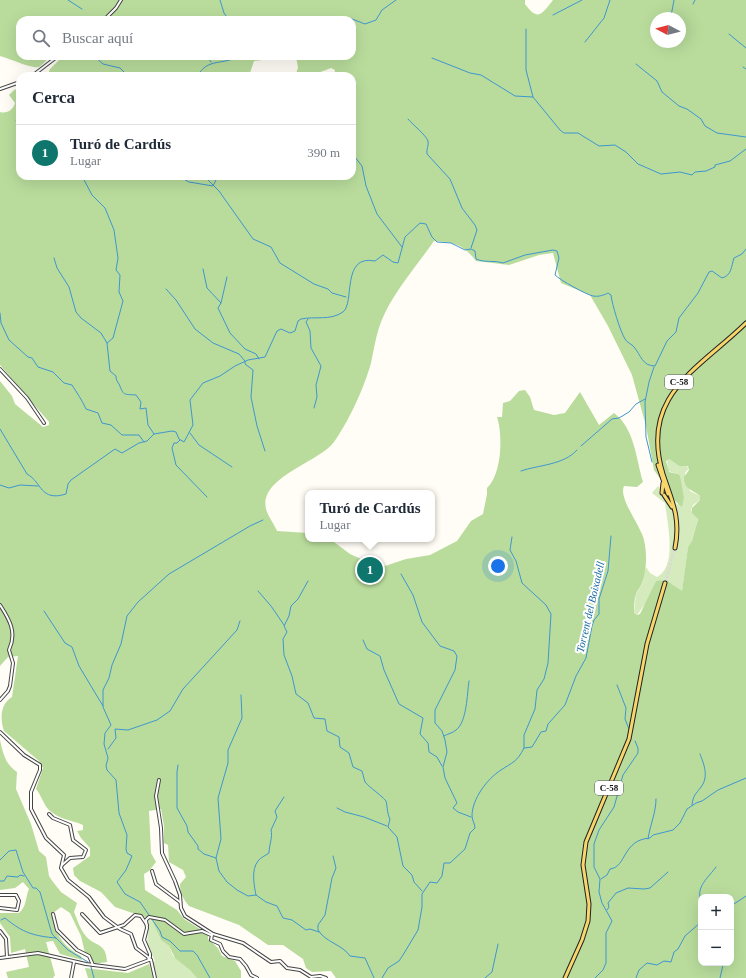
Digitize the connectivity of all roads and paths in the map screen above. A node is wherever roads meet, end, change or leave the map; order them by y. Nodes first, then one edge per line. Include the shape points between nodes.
1 (121, 0) edge
2 (108, 16) edge
3 (53, 60) edge
4 (37, 72) edge
5 (16, 83) edge
6 (0, 89) edge
7 (746, 322) edge
8 (0, 368) edge
9 (44, 424) dead end
10 (663, 475) junction
11 (665, 494) junction
12 (670, 495) junction
13 (672, 507) junction
14 (676, 540) junction
15 (675, 548) tunnel mouth
16 (665, 583) tunnel mouth
17 (0, 606) edge
18 (0, 700) edge
19 (0, 732) edge
20 (159, 780) dead end
21 (49, 814) dead end
22 (62, 866) junction
23 (152, 871) dead end
24 (0, 895) edge
25 (180, 902) junction
26 (0, 908) edge
27 (53, 914) dead end
28 (82, 914) dead end
29 (147, 925) junction
30 (118, 927) junction
31 (0, 931) edge
32 (212, 935) junction
33 (7, 957) junction
34 (0, 958) edge
35 (150, 959) junction
36 (74, 962) junction
37 (93, 965) junction
38 (71, 978) edge
39 (156, 978) edge
40 (257, 978) edge
41 (326, 978) edge
42 (566, 978) edge

1 - 2 street
3 - 4 street
5 - 6 street
7 - 10 main road, C-58 via 684,376 669,398 658,433 658,457
7 - 11 main road, C-58 via 684,375 668,397 660,415 657,432 657,457
8 - 9 street via 27,398
10 - 11 main road
10 - 12 main road, C-58
11 - 12 main road
11 - 13 main road, C-58
11 - 13 main road
12 - 14 main road, C-58 via 677,518
13 - 14 main road, C-58 via 676,520
14 - 15 main road, C-58
16 - 42 main road, C-58 via 630,739 588,842 585,864 590,921
17 - 18 street via 12,627 12,643 9,650 13,663 9,690
19 - 22 street via 24,755 40,765 31,792 31,809 46,838 63,854
20 - 25 street via 156,793 162,828 162,853 174,878
21 - 22 street via 70,825 73,840 86,850 83,857 70,858
22 - 30 street via 63,873 70,883 89,897 104,917
23 - 25 street via 156,884
24 - 26 street via 14,894 19,897 19,901 17,910
25 - 32 street via 185,916
27 - 37 street via 57,930 77,950 89,956
28 - 30 street via 100,933
29 - 30 street via 142,917 136,915
29 - 32 street via 147,918 151,917 165,920 184,934 202,931
29 - 35 street via 144,941
30 - 35 street via 131,934 136,948
31 - 33 street via 6,939
32 - 40 street via 211,940 221,945 226,954 238,957
32 - 41 street via 241,942 271,962 280,961 287,968 298,969 312,977
33 - 34 street
33 - 36 street via 35,953
35 - 37 street via 128,969
35 - 39 street
36 - 37 street
36 - 38 street

